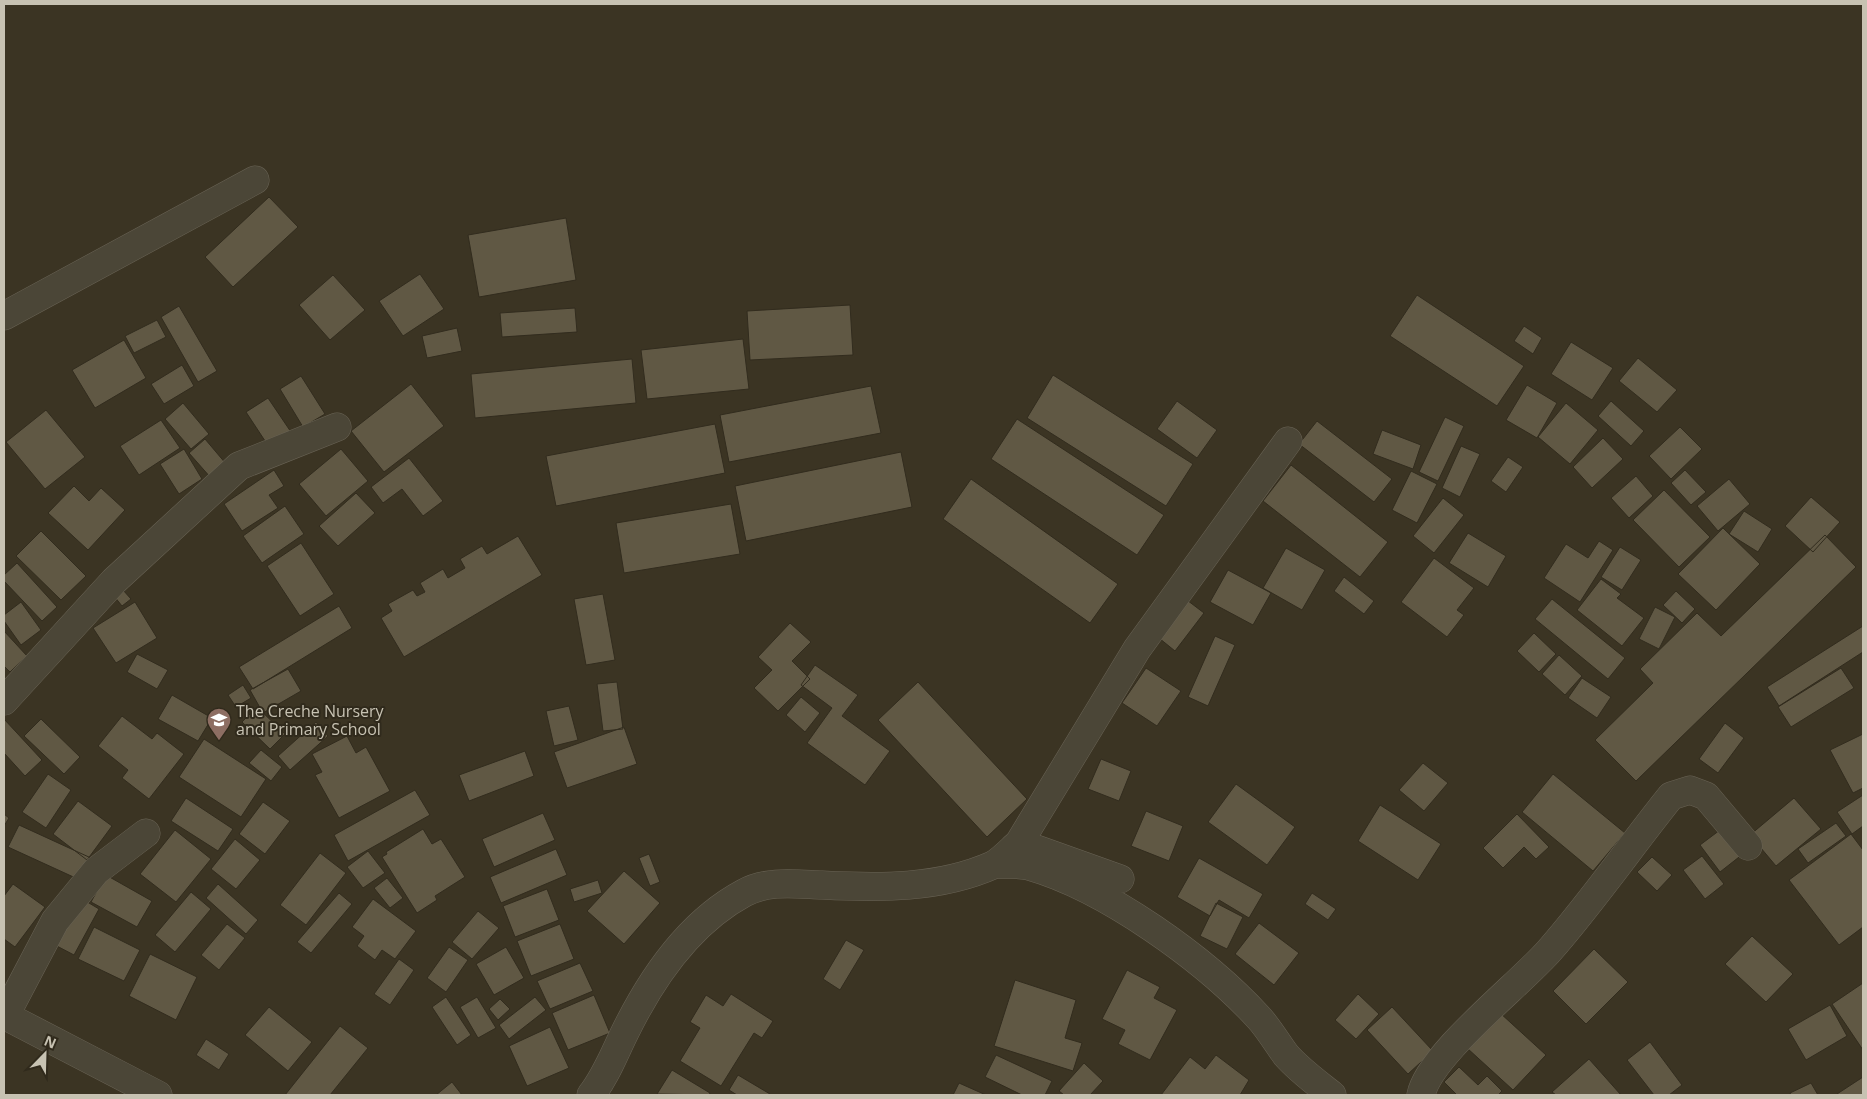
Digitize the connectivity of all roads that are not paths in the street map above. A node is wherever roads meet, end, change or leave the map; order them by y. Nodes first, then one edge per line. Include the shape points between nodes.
1 (255, 180) dead end
2 (4, 316) edge
3 (337, 427) dead end
4 (1288, 441) dead end
5 (4, 701) edge
6 (146, 833) dead end
7 (1019, 843) junction
8 (1748, 846) dead end
9 (995, 864) junction
10 (1120, 879) dead end
11 (4, 1016) edge
12 (158, 1095) edge
13 (591, 1095) edge
14 (1332, 1095) edge
15 (1421, 1095) edge

1 - 2 street
3 - 5 street via 239,466 114,581
4 - 7 street via 1137,649
6 - 11 street via 96,872 55,921
7 - 9 street
7 - 10 street
8 - 15 street via 1706,796 1690,790 1670,796 1548,952 1449,1050
9 - 13 street via 921,884 866,887 777,884 744,893 682,943 653,984 601,1083
9 - 14 street via 1028,866 1062,880 1107,899 1154,930 1201,964 1259,1018 1288,1056
11 - 12 street

